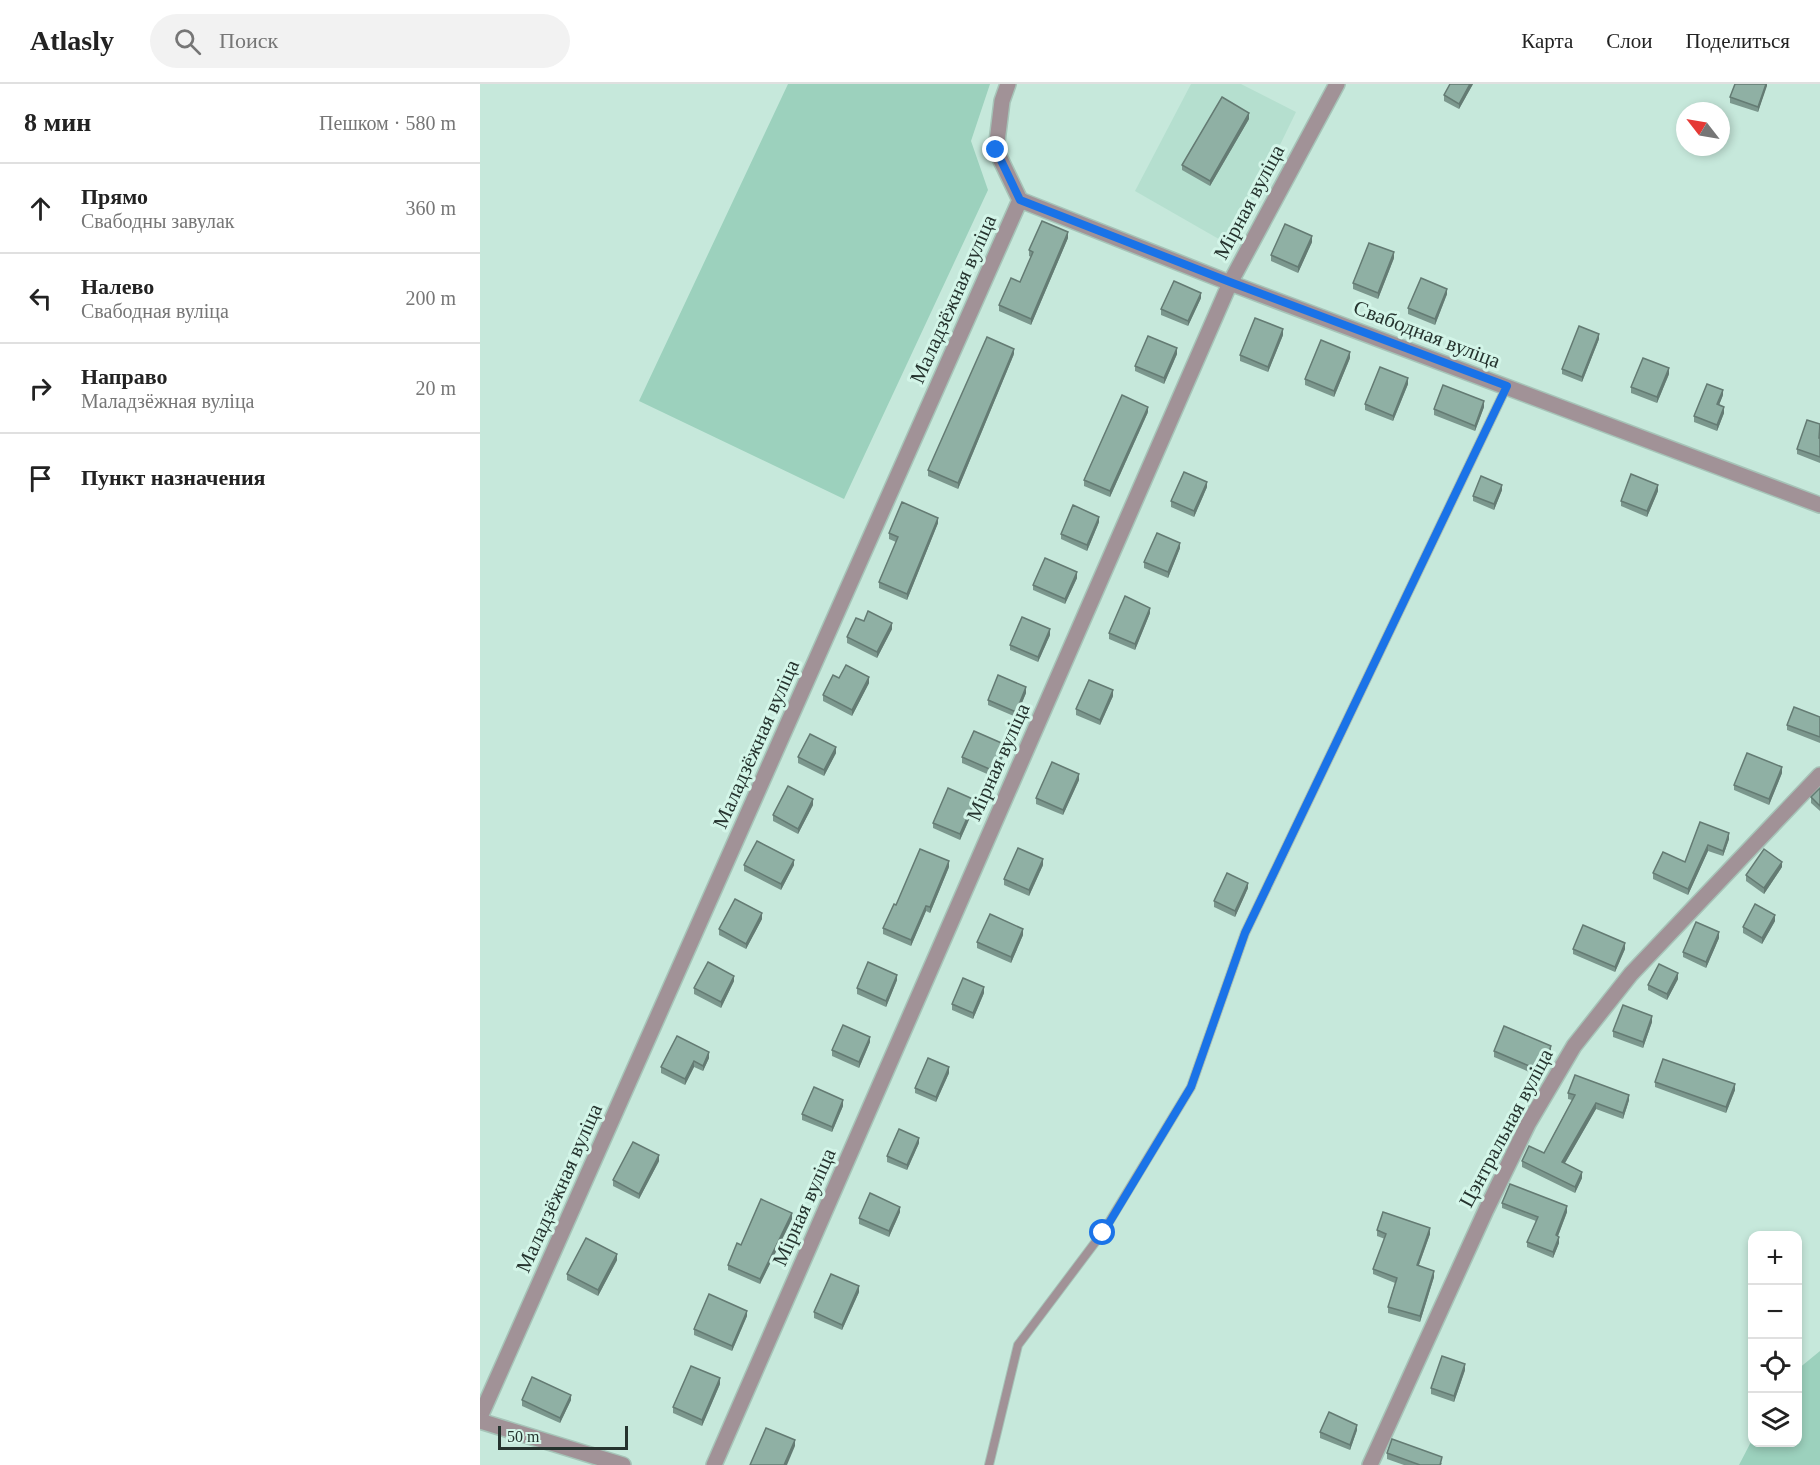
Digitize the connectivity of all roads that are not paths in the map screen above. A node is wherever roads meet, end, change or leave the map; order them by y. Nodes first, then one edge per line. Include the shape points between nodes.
1 (1008, 84) edge
2 (1337, 84) edge
3 (1020, 200) junction
4 (1230, 282) junction
5 (1507, 386) junction
6 (1820, 505) edge
7 (1820, 775) edge
8 (480, 1419) edge
9 (623, 1465) edge
10 (714, 1465) edge
11 (989, 1465) edge
12 (1370, 1465) edge

1 - 3 street, Маладзёжная вуліца via 996,150
2 - 4 street, Мірная вуліца
3 - 4 street, Свабодная вуліца
3 - 8 street, Маладзёжная вуліца
4 - 5 street, Свабодная вуліца
4 - 10 street, Мірная вуліца
5 - 6 street, Свабодная вуліца
5 - 11 lane via 1245,933 1191,1087 1103,1233 1018,1345
7 - 12 street, Цэнтральная вуліца via 1631,974 1574,1046 1528,1124 1485,1210
8 - 9 street

